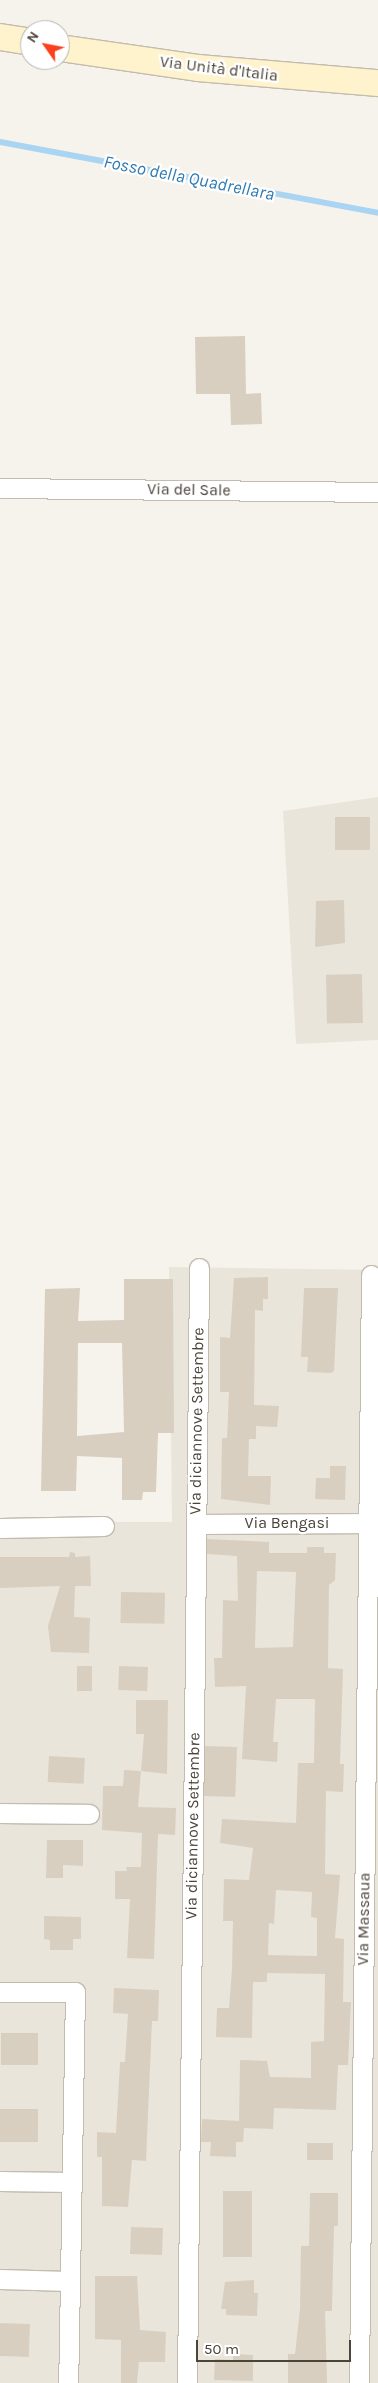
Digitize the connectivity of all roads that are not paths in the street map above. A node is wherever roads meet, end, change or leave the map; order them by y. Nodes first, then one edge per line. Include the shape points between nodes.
1 (0, 37) edge
2 (20, 40) edge
3 (70, 49) edge
4 (378, 83) edge
5 (0, 488) edge
6 (378, 492) edge
7 (199, 1268) dead end
8 (371, 1275) dead end
9 (373, 1523) edge
10 (196, 1524) junction
11 (104, 1526) dead end
12 (0, 1528) edge
13 (0, 1813) edge
14 (90, 1814) dead end
15 (0, 1992) edge
16 (0, 2181) edge
17 (70, 2182) junction
18 (0, 2279) edge
19 (68, 2281) junction
20 (68, 2383) edge
21 (187, 2383) edge
22 (359, 2383) edge

1 - 2 main road
3 - 4 main road, Via Unità d'Italia via 198,68
5 - 6 street, Via del Sale
7 - 10 street, Via diciannove Settembre
8 - 9 street, Via Massaua
9 - 10 street, Via Bengasi
9 - 22 street, Via Massaua
10 - 21 street, Via diciannove Settembre
11 - 12 street
13 - 14 street
15 - 17 street via 75,1992
16 - 17 street
17 - 19 street
18 - 19 street
19 - 20 street

